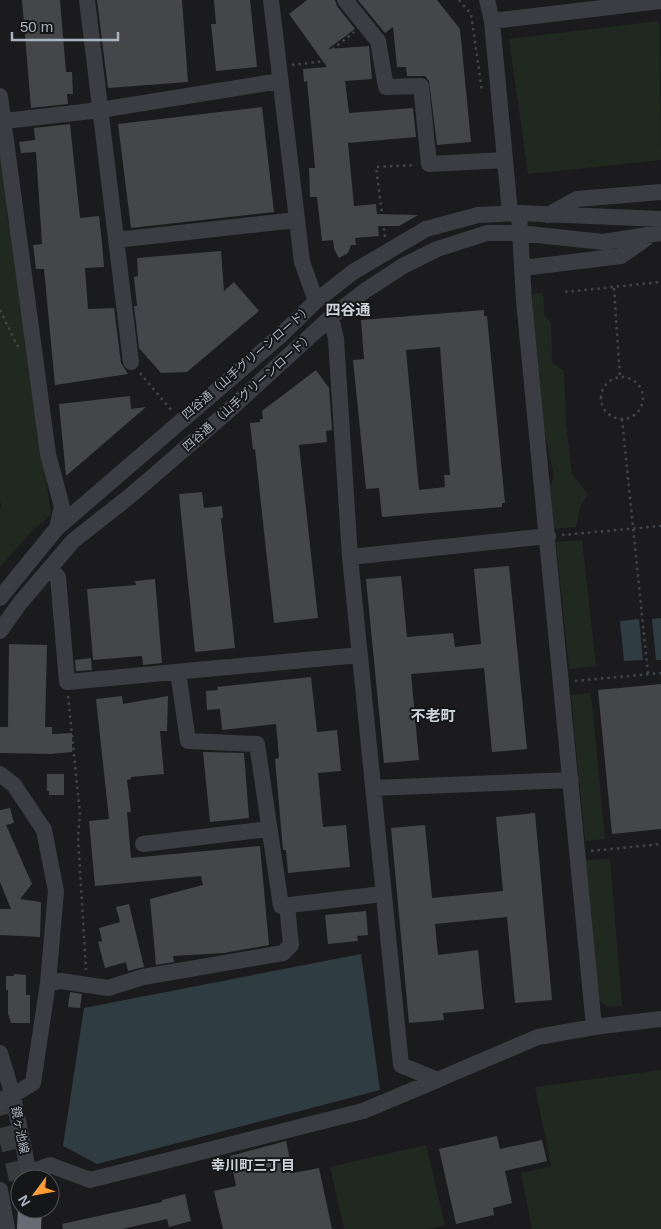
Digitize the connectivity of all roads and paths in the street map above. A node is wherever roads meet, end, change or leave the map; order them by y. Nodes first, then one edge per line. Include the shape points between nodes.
1 (87, 0) edge
2 (271, 0) edge
3 (345, 0) edge
4 (460, 0) edge
5 (486, 1) edge
6 (661, 1) edge
7 (492, 21) junction
8 (364, 24) junction
9 (279, 74) junction
10 (482, 92) dead end
11 (0, 96) edge
12 (100, 110) junction
13 (5, 121) junction
14 (505, 160) junction
15 (429, 164) junction
16 (661, 192) edge
17 (514, 213) junction
18 (548, 215) junction
19 (297, 220) junction
20 (659, 228) edge
21 (519, 233) junction
22 (386, 238) dead end
23 (116, 240) junction
24 (522, 268) junction
25 (661, 282) edge
26 (614, 288) junction
27 (565, 292) dead end
28 (316, 301) junction
29 (331, 317) junction
30 (131, 362) joint
31 (620, 378) junction
32 (172, 411) dead end
33 (622, 419) junction
34 (661, 526) edge
35 (57, 528) junction
36 (634, 528) junction
37 (548, 536) junction
38 (350, 557) junction
39 (50, 568) junction
40 (0, 598) edge
41 (0, 631) edge
42 (360, 655) junction
43 (178, 672) junction
44 (661, 673) edge
45 (648, 674) junction
46 (67, 682) junction
47 (561, 682) junction
48 (0, 774) edge
49 (571, 780) junction
50 (373, 788) junction
51 (269, 829) junction
52 (143, 844) dead end
53 (661, 844) edge
54 (578, 853) junction
55 (383, 894) junction
56 (287, 905) junction
57 (86, 972) dead end
58 (48, 983) junction
59 (661, 1019) edge
60 (594, 1027) junction
61 (0, 1053) edge
62 (437, 1080) junction
63 (7, 1099) edge
64 (27, 1169) edge
65 (42, 1169) edge
66 (0, 1190) edge
67 (7, 1229) edge

1 - 12 street
2 - 9 street
3 - 8 street
4 - 10 path via 471,14
5 - 7 street
6 - 7 street
7 - 14 street
8 - 9 path via 332,50 333,60
8 - 15 street via 378,41 386,87 421,86
9 - 12 street
9 - 19 street
11 - 13 street
12 - 13 street
12 - 23 street
13 - 35 street via 48,454 62,507
14 - 15 street
14 - 17 street
15 - 22 path via 376,167
16 - 18 street via 577,199
17 - 18 street, 四谷通（山手グリーンロード）
17 - 21 street
17 - 28 street, 四谷通（山手グリーンロード） via 472,215 426,229 353,272
18 - 20 street, 四谷通（山手グリーンロード）
19 - 23 street
19 - 28 street via 302,262
20 - 21 street, 四谷通 （山手グリーンロード） via 603,242
20 - 24 street via 621,256
21 - 24 street
21 - 29 street, 四谷通 （山手グリーンロード） via 487,233 437,249 395,270
23 - 30 street
24 - 37 street
25 - 26 path
26 - 27 path
26 - 31 path
28 - 35 street, 四谷通（山手グリーンロード） via 280,336
29 - 38 street via 336,339
29 - 39 street, 四谷通 （山手グリーンロード） via 225,414 73,541
30 - 32 path
31 - 33 path via 605,385 601,398 610,415
31 - 33 path via 636,383 643,395 640,409
33 - 36 path
34 - 36 path
35 - 40 street, 四谷通（山手グリーンロード）
36 - 37 path
36 - 45 path
37 - 38 street
37 - 47 street
38 - 42 street
39 - 41 street, 四谷通 （山手グリーンロード）
39 - 46 street via 58,577
42 - 43 street
42 - 50 street
43 - 46 street
43 - 51 street via 188,741 257,744
44 - 45 path
45 - 47 path
46 - 57 path via 80,814 78,837
47 - 49 street
48 - 58 street via 14,785 44,830 56,891
49 - 50 street
49 - 54 street
50 - 55 street
51 - 52 street
51 - 56 street via 281,906
53 - 54 path
54 - 60 street
55 - 56 street
55 - 62 street via 401,1065
56 - 58 street via 291,945 283,954 143,977 108,988 61,981
58 - 63 street via 33,1083
59 - 60 street
60 - 62 street via 538,1037
61 - 63 street, 鏡ヶ池線
62 - 65 street via 363,1111 90,1180 50,1165
63 - 64 street, 鏡ヶ池線
66 - 67 street

